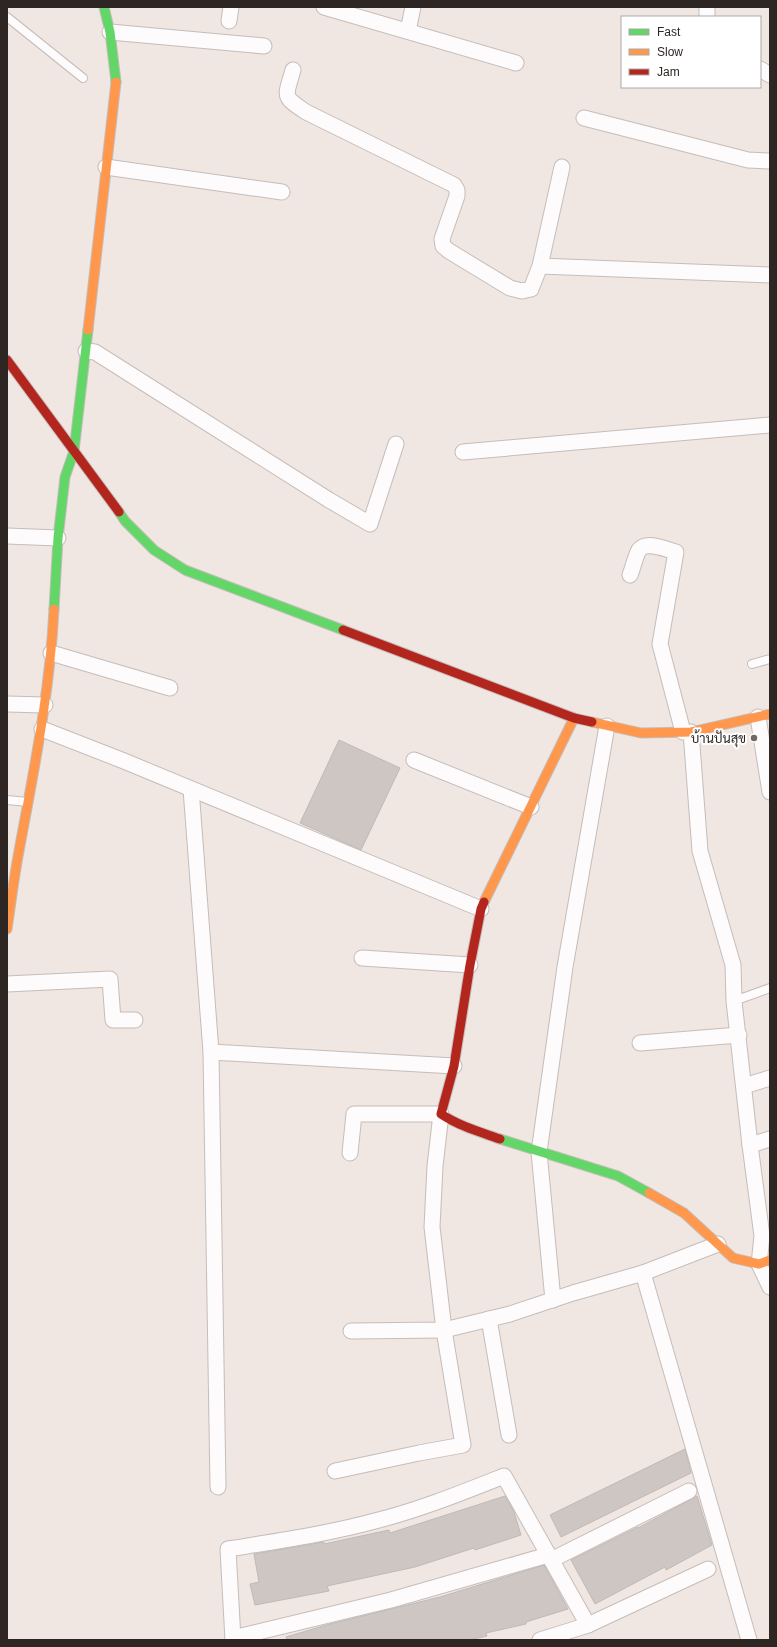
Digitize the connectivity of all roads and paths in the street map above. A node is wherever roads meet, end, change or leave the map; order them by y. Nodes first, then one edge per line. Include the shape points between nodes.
1 (104, 7) edge
2 (324, 7) edge
3 (413, 7) edge
4 (7, 17) edge
5 (408, 31) junction
6 (110, 32) junction
7 (264, 46) dead end
8 (516, 63) dead end
9 (293, 70) dead end
10 (761, 70) edge
11 (770, 75) edge
12 (83, 78) dead end
13 (584, 118) dead end
14 (770, 160) edge
15 (562, 166) dead end
16 (106, 167) junction
17 (282, 192) dead end
18 (540, 266) junction
19 (770, 275) edge
20 (86, 351) junction
21 (7, 360) edge
22 (770, 425) edge
23 (396, 444) dead end
24 (74, 451) junction
25 (464, 452) dead end
26 (7, 536) edge
27 (58, 538) junction
28 (630, 575) dead end
29 (51, 653) junction
30 (770, 659) edge
31 (752, 664) dead end
32 (170, 688) dead end
33 (7, 704) edge
34 (45, 706) junction
35 (764, 716) edge
36 (574, 718) junction
37 (607, 726) junction
38 (42, 729) junction
39 (687, 732) junction
40 (414, 760) dead end
41 (191, 789) junction
42 (770, 792) edge
43 (7, 800) edge
44 (30, 802) junction
45 (531, 807) junction
46 (481, 909) junction
47 (7, 929) edge
48 (362, 958) dead end
49 (470, 965) junction
50 (7, 984) edge
51 (770, 988) edge
52 (734, 1001) junction
53 (135, 1020) dead end
54 (739, 1035) junction
55 (640, 1043) dead end
56 (211, 1052) junction
57 (454, 1066) junction
58 (770, 1078) edge
59 (744, 1086) junction
60 (441, 1114) junction
61 (770, 1139) edge
62 (750, 1145) junction
63 (540, 1152) junction
64 (350, 1153) dead end
65 (718, 1244) junction
66 (764, 1262) edge
67 (643, 1273) junction
68 (770, 1287) edge
69 (553, 1300) junction
70 (489, 1319) junction
71 (444, 1330) junction
72 (351, 1331) dead end
73 (509, 1435) dead end
74 (335, 1471) dead end
75 (218, 1487) dead end
76 (689, 1491) dead end
77 (550, 1558) junction
78 (708, 1568) dead end
79 (588, 1625) junction
80 (233, 1639) edge
81 (540, 1640) edge
82 (749, 1640) edge

1 - 6 street
2 - 5 street
3 - 5 street
4 - 12 lane
5 - 8 street
6 - 7 street
6 - 16 street via 116,78
9 - 18 street via 287,92 290,101 306,112 454,185 457,196 442,239 443,246 449,251 510,288 522,291 531,288
10 - 11 street
13 - 14 street via 748,160
15 - 18 street
16 - 17 street
16 - 20 street
18 - 19 street
20 - 23 street via 95,352 370,524
20 - 24 street
21 - 24 street
22 - 25 street
24 - 27 street via 65,477
24 - 36 street via 125,522 154,550 185,570
26 - 27 street
27 - 29 street
28 - 39 street via 639,550 644,547 676,552 660,644
29 - 32 street
29 - 34 street
30 - 31 lane
33 - 34 street
34 - 38 street
35 - 39 street
35 - 42 street
36 - 37 street
36 - 45 street
37 - 39 street via 641,733
37 - 63 street via 565,967
38 - 41 street
38 - 44 street
39 - 52 street via 700,851 733,965
40 - 45 street
41 - 46 street
41 - 56 street
43 - 44 lane
44 - 47 street via 19,851
45 - 46 street
46 - 49 street
48 - 49 street
49 - 57 street
50 - 53 street via 110,979 113,1020
51 - 52 lane
52 - 54 street
54 - 55 street
54 - 59 street
56 - 57 street
56 - 75 street
57 - 60 street
58 - 59 street
59 - 62 street
60 - 63 street via 466,1127
60 - 64 street via 354,1114
60 - 71 street via 432,1227
61 - 62 street
62 - 66 street
63 - 65 street via 618,1176 684,1213
63 - 69 street
65 - 66 street via 733,1258
65 - 67 street
66 - 68 street
67 - 69 street
67 - 82 street
69 - 70 street
70 - 71 street
70 - 73 street
71 - 72 street
71 - 74 street via 463,1445
76 - 77 street
77 - 79 street
77 - 80 street
77 - 80 street via 504,1476 440,1501 374,1521 228,1549
78 - 79 street
79 - 81 street

